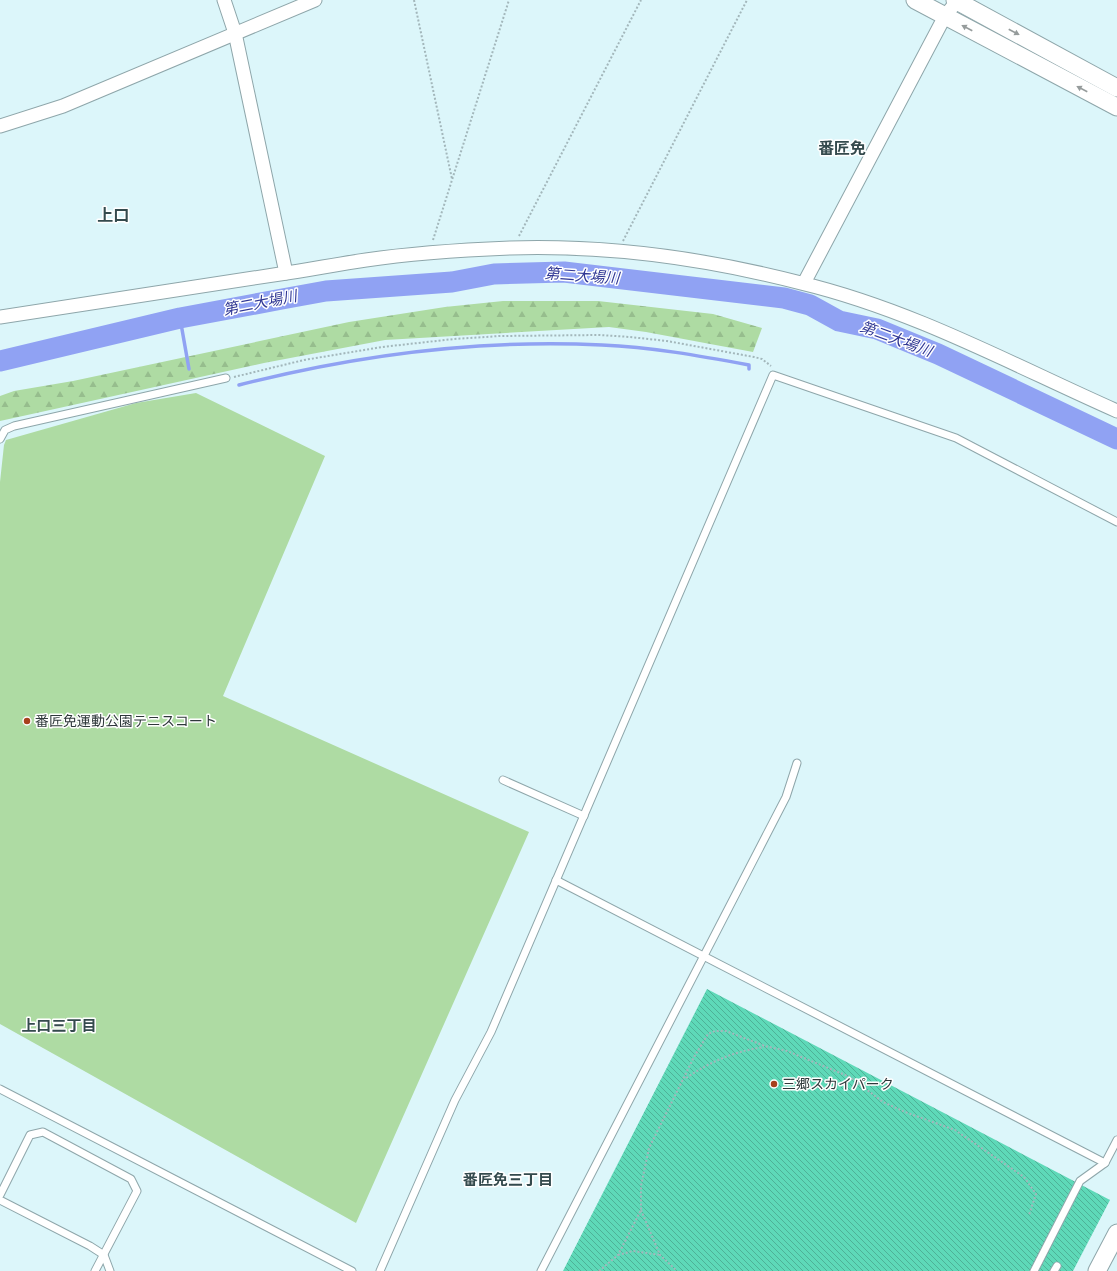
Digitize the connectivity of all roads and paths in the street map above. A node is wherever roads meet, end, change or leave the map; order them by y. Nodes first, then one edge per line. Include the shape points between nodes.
1 (224, 0) edge
2 (315, 0) edge
3 (414, 0) edge
4 (509, 0) edge
5 (641, 0) edge
6 (747, 0) edge
7 (915, 0) edge
8 (956, 0) edge
9 (945, 16) junction
10 (235, 33) junction
11 (1117, 88) edge
12 (1117, 107) edge
13 (0, 126) edge
14 (452, 180) junction
15 (513, 248) junction
16 (618, 251) junction
17 (429, 252) junction
18 (286, 273) junction
19 (804, 283) junction
20 (0, 317) edge
21 (776, 370) dead end
22 (226, 378) joint
23 (1117, 411) edge
24 (0, 439) edge
25 (1117, 522) edge
26 (797, 762) dead end
27 (503, 780) dead end
28 (584, 816) junction
29 (556, 880) junction
30 (704, 956) junction
31 (765, 1046) junction
32 (685, 1079) junction
33 (0, 1089) edge
34 (1117, 1140) edge
35 (1105, 1163) junction
36 (0, 1195) edge
37 (0, 1200) edge
38 (641, 1210) junction
39 (1029, 1215) dead end
40 (1117, 1233) edge
41 (104, 1255) junction
42 (618, 1255) junction
43 (660, 1255) junction
44 (95, 1271) edge
45 (110, 1271) edge
46 (352, 1271) edge
47 (380, 1271) edge
48 (541, 1271) edge
49 (599, 1271) edge
50 (677, 1271) edge
51 (1034, 1271) edge
52 (1097, 1271) edge

1 - 10 street
2 - 10 street
3 - 14 path
4 - 14 path
5 - 15 path
6 - 16 path
7 - 9 street
8 - 9 street
8 -> 11 street
12 -> 9 street
9 - 19 street
10 - 13 street via 62,106
10 - 18 street
14 - 17 path
15 - 16 street
15 - 17 street
16 - 19 street via 700,262
17 - 18 street
18 - 20 street
19 - 23 street via 903,315 955,336
21 - 22 path via 762,359 630,337 500,336 382,346
22 - 24 lane via 14,426 5,430
25 - 28 lane via 956,438 773,375
26 - 30 lane via 786,797
27 - 28 lane
28 - 29 lane
29 - 30 lane
29 - 47 lane via 491,1032 455,1100
30 - 35 lane
30 - 48 lane
31 - 32 path via 730,1053 705,1065
31 - 32 path via 726,1032 715,1031 708,1034
31 - 39 path via 787,1050 850,1077 883,1102 955,1130 1024,1177 1036,1194
32 - 38 path via 649,1148 641,1186
33 - 46 lane
34 - 35 lane
35 - 51 lane via 1080,1181
36 - 41 lane via 30,1135 43,1132 131,1179 137,1191
37 - 41 lane
38 - 42 path
38 - 43 path
40 - 52 street
41 - 44 lane
41 - 45 lane
42 - 43 path via 633,1251
42 - 49 path
43 - 50 path

